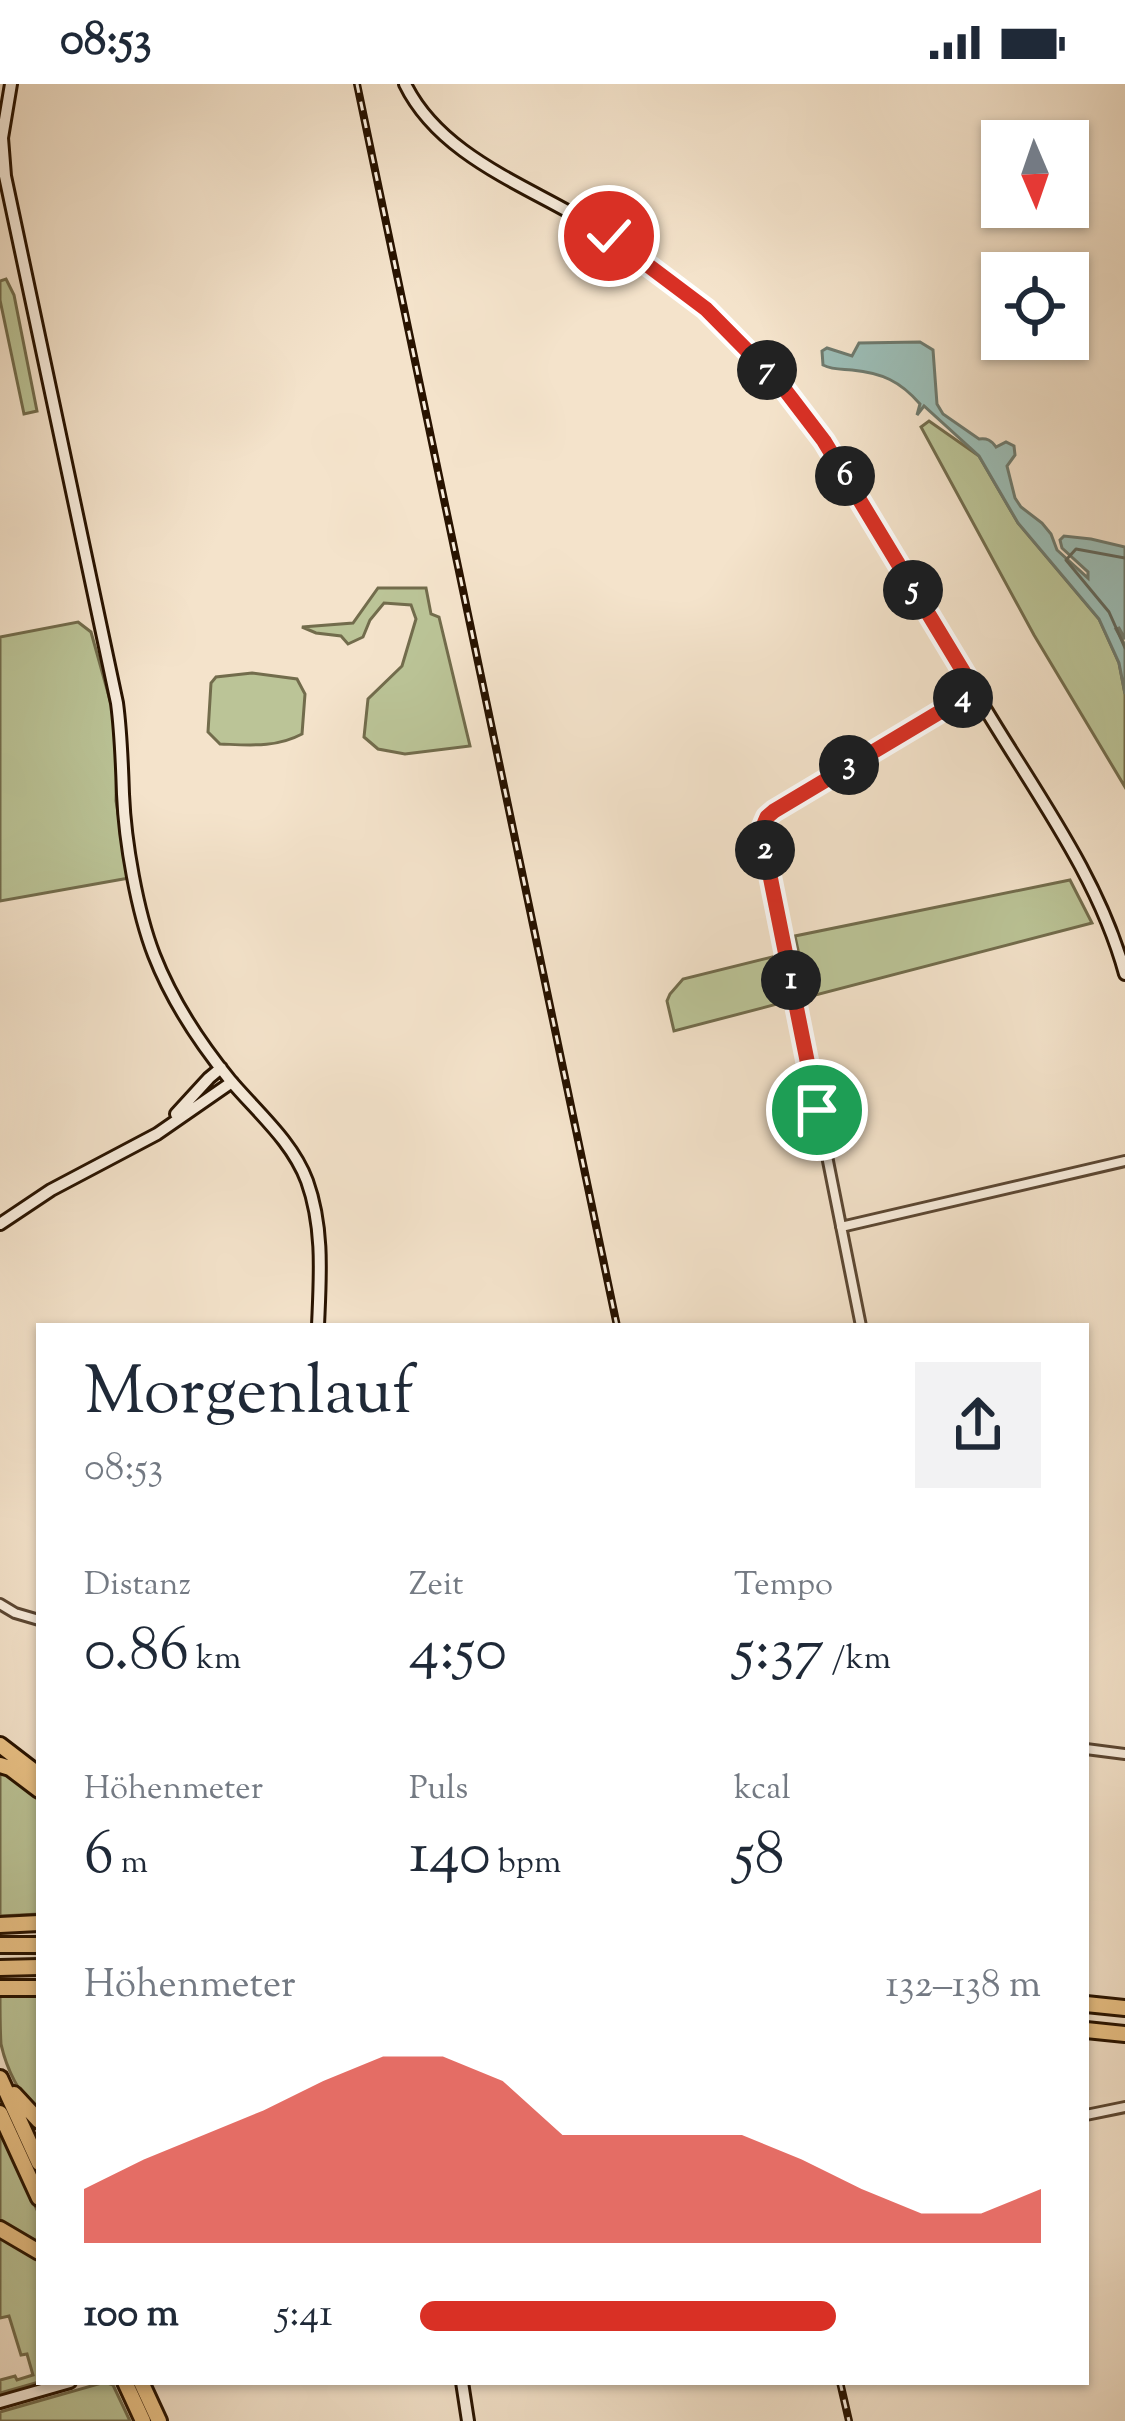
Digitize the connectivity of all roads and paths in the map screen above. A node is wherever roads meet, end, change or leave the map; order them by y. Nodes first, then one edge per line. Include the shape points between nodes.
1 (11, 84) edge
2 (405, 84) edge
3 (975, 691) junction
4 (1125, 974) edge
5 (221, 1068) junction
6 (232, 1082) junction
7 (158, 1134) junction
8 (1125, 1161) edge
9 (0, 1224) edge
10 (841, 1227) junction
11 (318, 1323) edge
12 (860, 1323) edge
13 (0, 1604) edge
14 (36, 1619) edge
15 (0, 1745) edge
16 (1089, 1749) edge
17 (1125, 1754) edge
18 (0, 1765) edge
19 (36, 1773) edge
20 (36, 1788) edge
21 (0, 1945) edge
22 (36, 1945) edge
23 (36, 1967) edge
24 (0, 1968) edge
25 (0, 1988) edge
26 (36, 1988) edge
27 (1089, 2004) edge
28 (1125, 2008) edge
29 (1089, 2030) edge
30 (1125, 2034) edge
31 (0, 2077) edge
32 (1125, 2107) edge
33 (0, 2113) edge
34 (1089, 2114) edge
35 (36, 2118) edge
36 (36, 2156) edge
37 (36, 2191) edge
38 (0, 2229) edge
39 (36, 2250) edge
40 (60, 2385) edge
41 (126, 2385) edge
42 (142, 2385) edge
43 (462, 2385) edge
44 (0, 2402) edge
45 (143, 2421) edge
46 (159, 2421) edge
47 (468, 2421) edge

1 - 5 street via 5,176 121,729 127,838 152,952
2 - 3 street via 460,148 633,252 752,354 824,441
3 - 4 street via 1099,902
3 - 10 street via 774,811 761,831
5 - 6 street
5 - 7 street
6 - 7 street
6 - 11 street via 288,1145 307,1182 320,1234
7 - 9 street
8 - 10 street
10 - 12 street
13 - 14 street
15 - 19 highway
16 - 17 street
18 - 20 highway
21 - 22 highway
23 - 24 highway
25 - 26 highway
27 - 28 highway
29 - 30 highway
31 - 35 highway
31 - 36 highway
32 - 34 street
33 - 37 highway
38 - 39 highway
40 - 44 street
41 - 45 highway
42 - 46 highway
43 - 47 street

